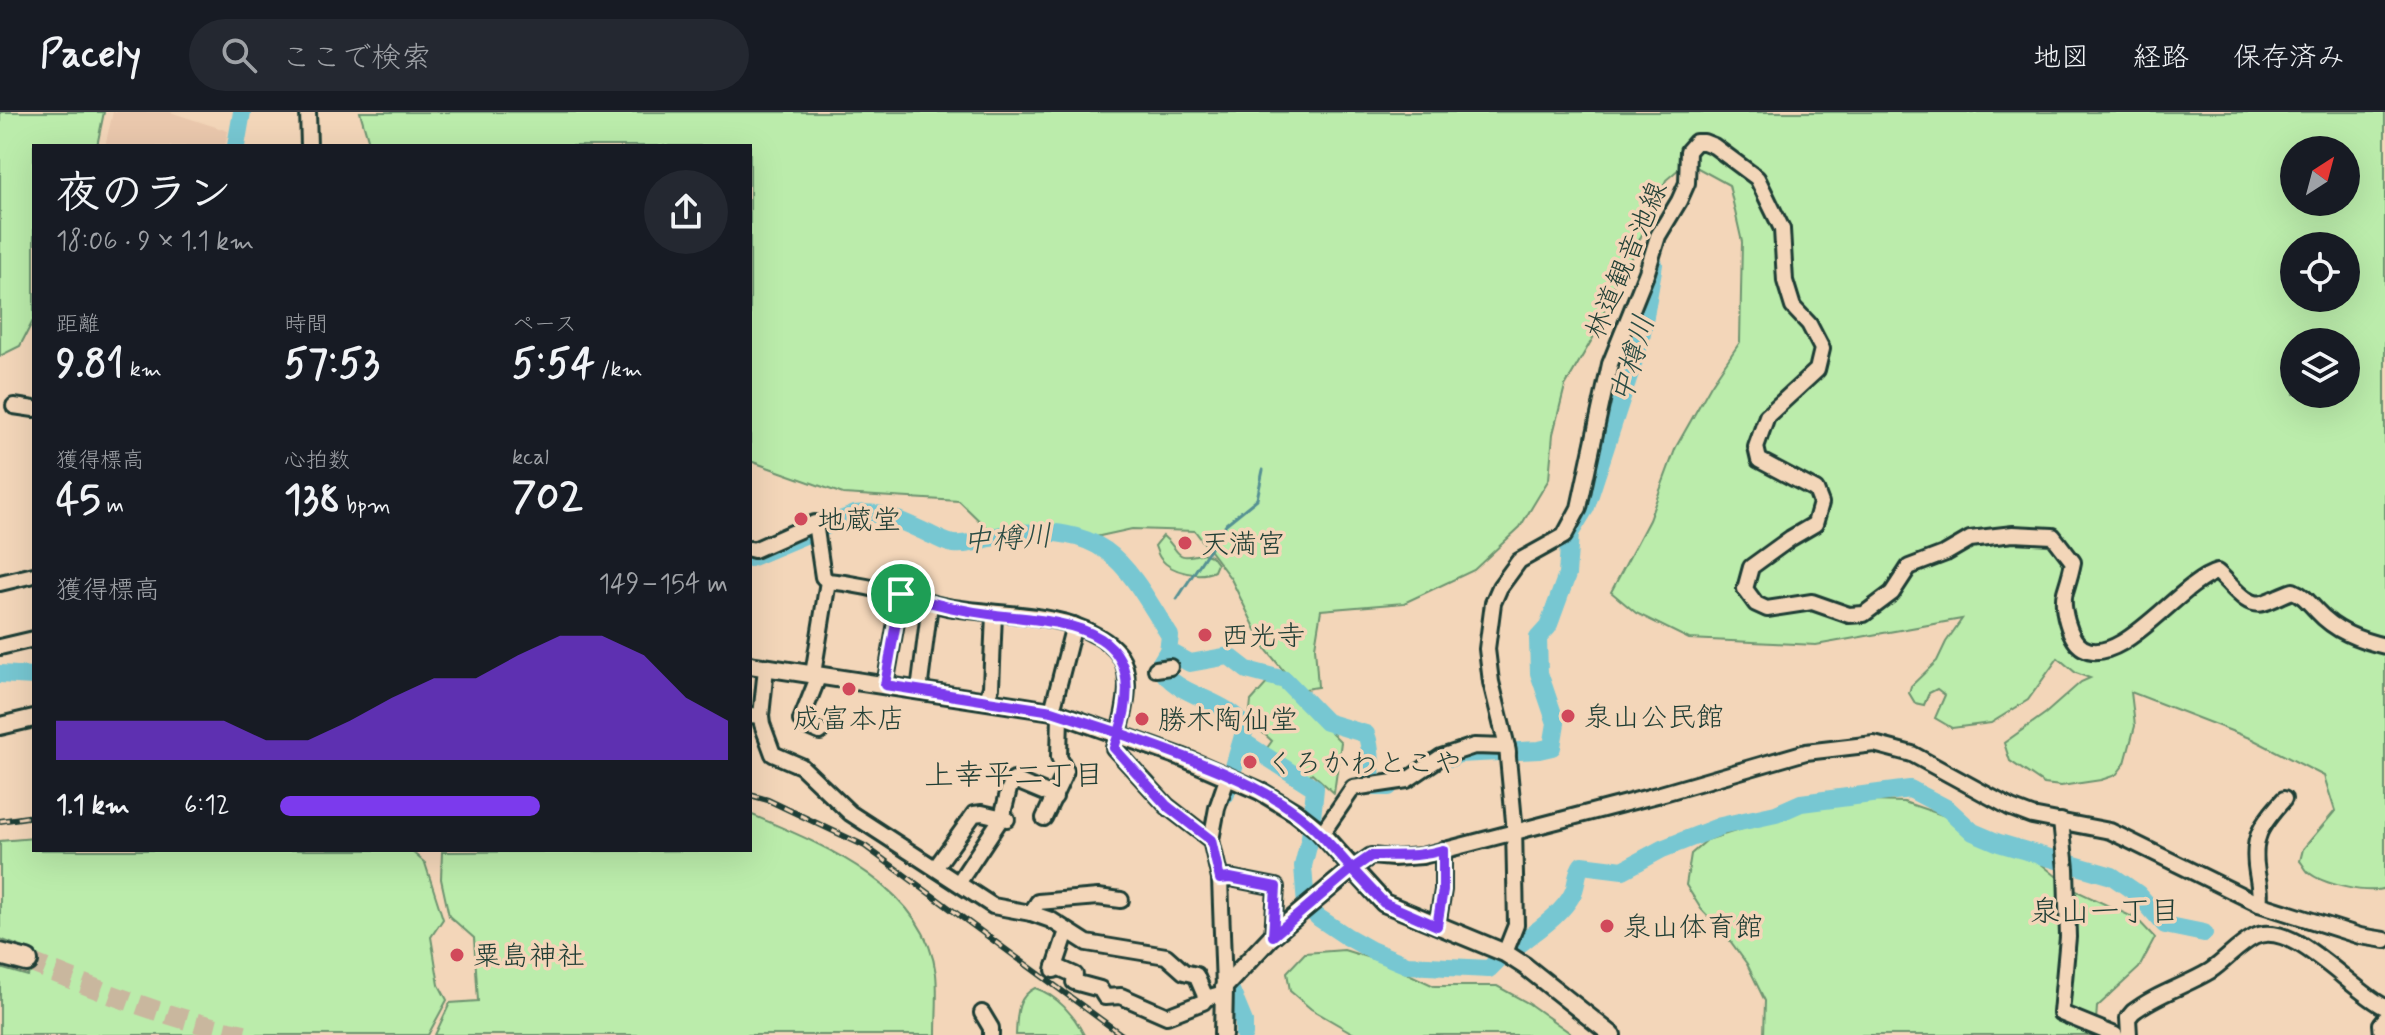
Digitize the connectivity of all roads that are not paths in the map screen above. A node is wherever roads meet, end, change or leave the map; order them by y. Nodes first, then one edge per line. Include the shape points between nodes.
1 (308, 112) edge
2 (309, 144) edge
3 (14, 406) dead end
4 (32, 409) edge
5 (752, 550) edge
6 (32, 575) edge
7 (828, 581) junction
8 (0, 583) edge
9 (901, 594) junction
10 (930, 604) junction
11 (994, 614) junction
12 (1074, 625) junction
13 (32, 639) edge
14 (2385, 646) edge
15 (0, 647) edge
16 (758, 667) edge
17 (816, 674) junction
18 (885, 685) junction
19 (919, 691) junction
20 (987, 700) junction
21 (1056, 712) junction
22 (756, 715) edge
23 (32, 718) edge
24 (0, 726) edge
25 (820, 732) dead end
26 (1119, 733) junction
27 (1508, 754) junction
28 (1228, 776) junction
29 (1055, 797) junction
30 (2284, 799) dead end
31 (1005, 818) junction
32 (1044, 818) dead end
33 (2061, 821) junction
34 (1327, 826) dead end
35 (1515, 832) junction
36 (1211, 840) junction
37 (1443, 850) junction
38 (936, 867) junction
39 (1352, 869) junction
40 (1224, 879) junction
41 (959, 882) junction
42 (1121, 900) dead end
43 (2259, 904) junction
44 (1031, 913) junction
45 (1437, 926) junction
46 (1067, 931) junction
47 (1273, 936) junction
48 (2385, 940) edge
49 (1505, 953) junction
50 (0, 954) edge
51 (27, 961) tunnel mouth
52 (1224, 990) junction
53 (1206, 998) junction
54 (2385, 1007) edge
55 (982, 1013) dead end
56 (2385, 1019) edge
57 (991, 1035) edge
58 (1223, 1035) edge
59 (1612, 1035) edge
60 (2115, 1035) edge
61 (2129, 1035) edge
62 (2382, 1035) edge

1 - 2 street
3 - 4 street
5 - 7 street via 815,524
6 - 8 street
7 - 9 street
7 - 17 street
9 - 10 street
9 - 18 street
10 - 11 street
10 - 19 street
11 - 12 street
11 - 20 street
12 - 21 street
12 - 26 street via 1122,658 1127,709
13 - 15 street
14 - 27 street, 林道観音池線 via 2341,631 2307,597 2293,591 2253,604 2217,572 2195,582 2114,648 2092,652 2069,633 2064,595 2073,562 2053,536 1970,539 1909,567 1892,593 1864,614 1849,615 1812,602 1767,609 1756,604 1745,589 1751,567 1815,524 1821,503 1816,490 1759,460 1759,433 1767,416 1817,370 1822,349 1793,307 1785,281 1782,229 1757,178 1714,146 1696,142 1688,151 1687,183 1658,236 1610,364 1579,508 1564,536 1519,561 1493,603 1487,649
16 - 17 main road
16 - 22 street
17 - 18 main road
17 - 25 street via 801,720
18 - 19 main road
19 - 20 main road
20 - 21 main road
21 - 26 main road
21 - 29 street via 1059,757 1066,771
22 - 38 street via 773,754 801,766 850,813
23 - 24 main road
26 - 28 main road
26 - 36 street via 1114,748 1167,806
27 - 34 street via 1474,746 1441,757 1407,780 1353,788
27 - 35 street, 林道観音池線
28 - 36 street
28 - 39 main road via 1295,812
29 - 31 street via 1014,780
29 - 32 street
30 - 43 street via 2265,821 2254,846
31 - 38 street via 974,814
31 - 41 street
33 - 35 street via 2011,808 1912,754 1874,744 1806,752
33 - 43 street via 2110,831
33 - 60 street via 2068,937 2061,1013
35 - 37 street
35 - 49 street, 林道観音池線 via 1516,925
36 - 40 street
37 - 39 street via 1422,856 1371,856
37 - 45 street
38 - 41 street
39 - 45 main road via 1384,903
39 - 47 main road
40 - 47 street via 1276,887
40 - 52 street
41 - 44 street via 993,906
42 - 44 street via 1038,902
43 - 48 street
44 - 46 street
45 - 49 main road
46 - 53 street via 1087,943 1166,956 1196,975
46 - 53 street via 1054,968 1075,975 1074,982 1084,987 1099,986 1105,997 1121,996 1167,1016
47 - 52 main road
49 - 59 main road
50 - 51 highway
52 - 53 street
52 - 58 main road
54 - 61 street via 2295,942 2264,933 2225,955 2211,970 2138,1007 2128,1018
55 - 57 street
56 - 62 street

